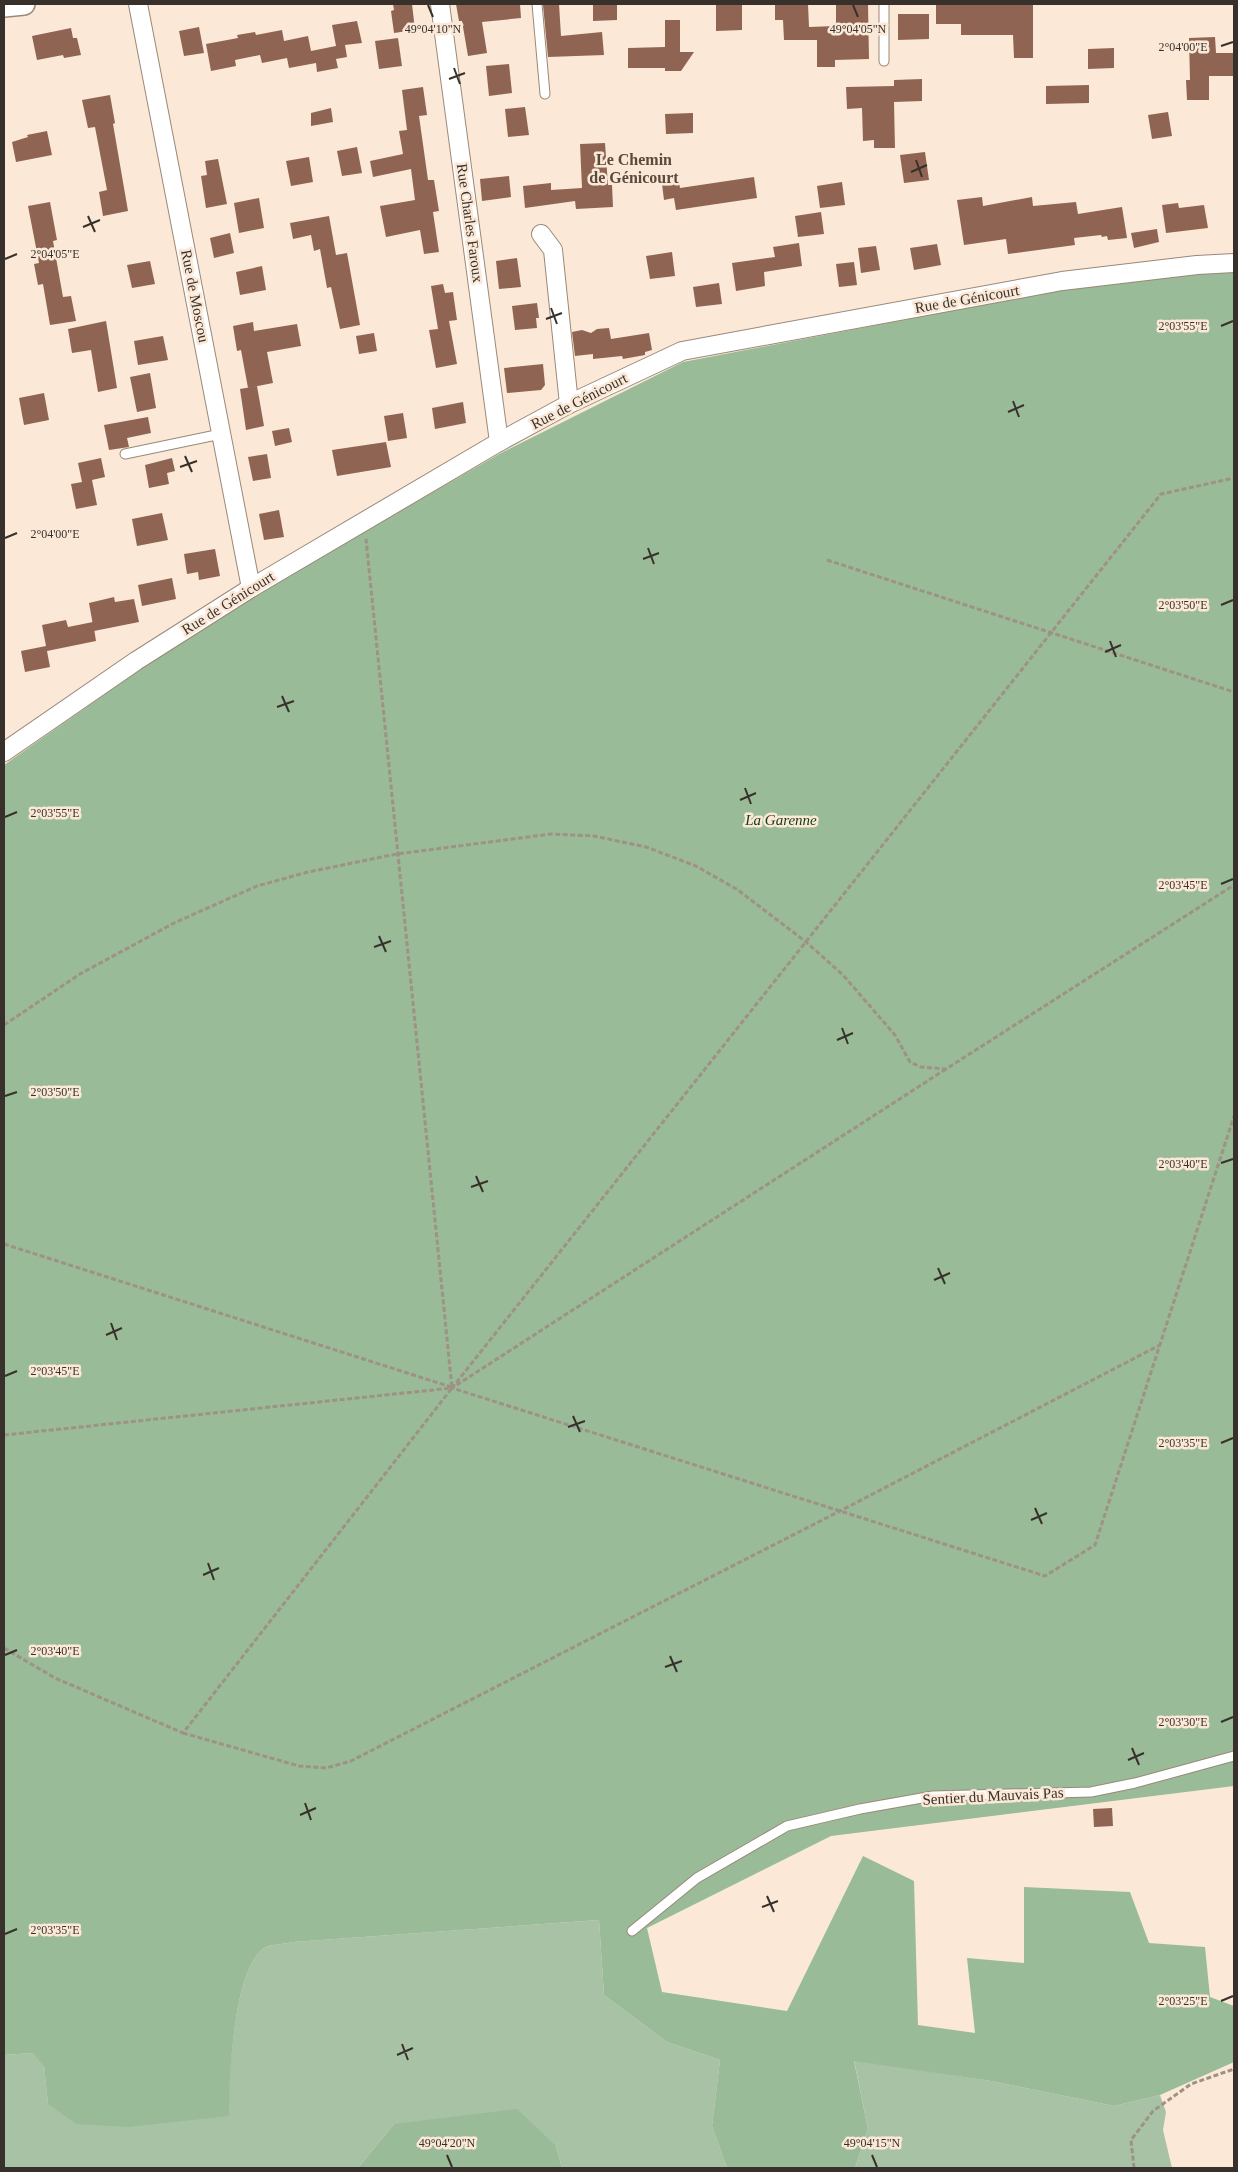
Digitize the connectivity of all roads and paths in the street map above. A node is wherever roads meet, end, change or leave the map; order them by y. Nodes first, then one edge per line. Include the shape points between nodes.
1 (24, 4) edge
2 (138, 4) edge
3 (440, 4) edge
4 (537, 4) edge
5 (884, 4) edge
6 (4, 6) edge
7 (884, 61) dead end
8 (545, 94) dead end
9 (540, 234) dead end
10 (1234, 263) edge
11 (569, 404) junction
12 (221, 434) junction
13 (499, 442) junction
14 (125, 454) dead end
15 (1234, 478) edge
16 (366, 538) dead end
17 (827, 560) dead end
18 (251, 588) junction
19 (1052, 632) junction
20 (1234, 692) edge
21 (4, 752) edge
22 (396, 854) junction
23 (1234, 885) edge
24 (806, 942) junction
25 (4, 1025) edge
26 (946, 1069) junction
27 (1234, 1116) edge
28 (4, 1244) edge
29 (1161, 1345) junction
30 (452, 1388) junction
31 (4, 1435) edge
32 (840, 1511) junction
33 (4, 1648) edge
34 (183, 1733) junction
35 (1234, 1756) edge
36 (632, 1931) dead end
37 (1234, 2069) edge
38 (1134, 2168) edge

1 - 6 street
2 - 12 street, Rue de Moscou
3 - 13 street, Rue Charles Faroux
4 - 8 lane
5 - 7 lane
9 - 11 street via 553,250
10 - 11 street, Rue de Génicourt via 1062,282 682,351
11 - 13 street, Rue de Génicourt
12 - 14 lane
12 - 18 street, Rue de Moscou
13 - 18 street, Rue de Génicourt
15 - 19 path via 1161,494
16 - 22 path
17 - 19 path
18 - 21 street, Rue de Génicourt via 136,661
19 - 20 path
19 - 24 path
22 - 24 path via 551,834 594,836 646,846 696,866 738,890
22 - 25 path via 258,886 174,923 80,974
22 - 30 path
23 - 26 path
24 - 26 path via 843,975 895,1035 910,1062 921,1067
24 - 30 path
26 - 30 path
27 - 29 path
28 - 30 path
29 - 32 path
29 - 32 path via 1095,1545 1045,1576
30 - 31 path
30 - 32 path
30 - 34 path
32 - 34 path via 351,1761 326,1768 299,1766
33 - 34 path via 55,1678
35 - 36 lane, Sentier du Mauvais Pas via 1091,1792 933,1796 786,1826 697,1878
37 - 38 path via 1191,2084 1153,2111 1131,2140

